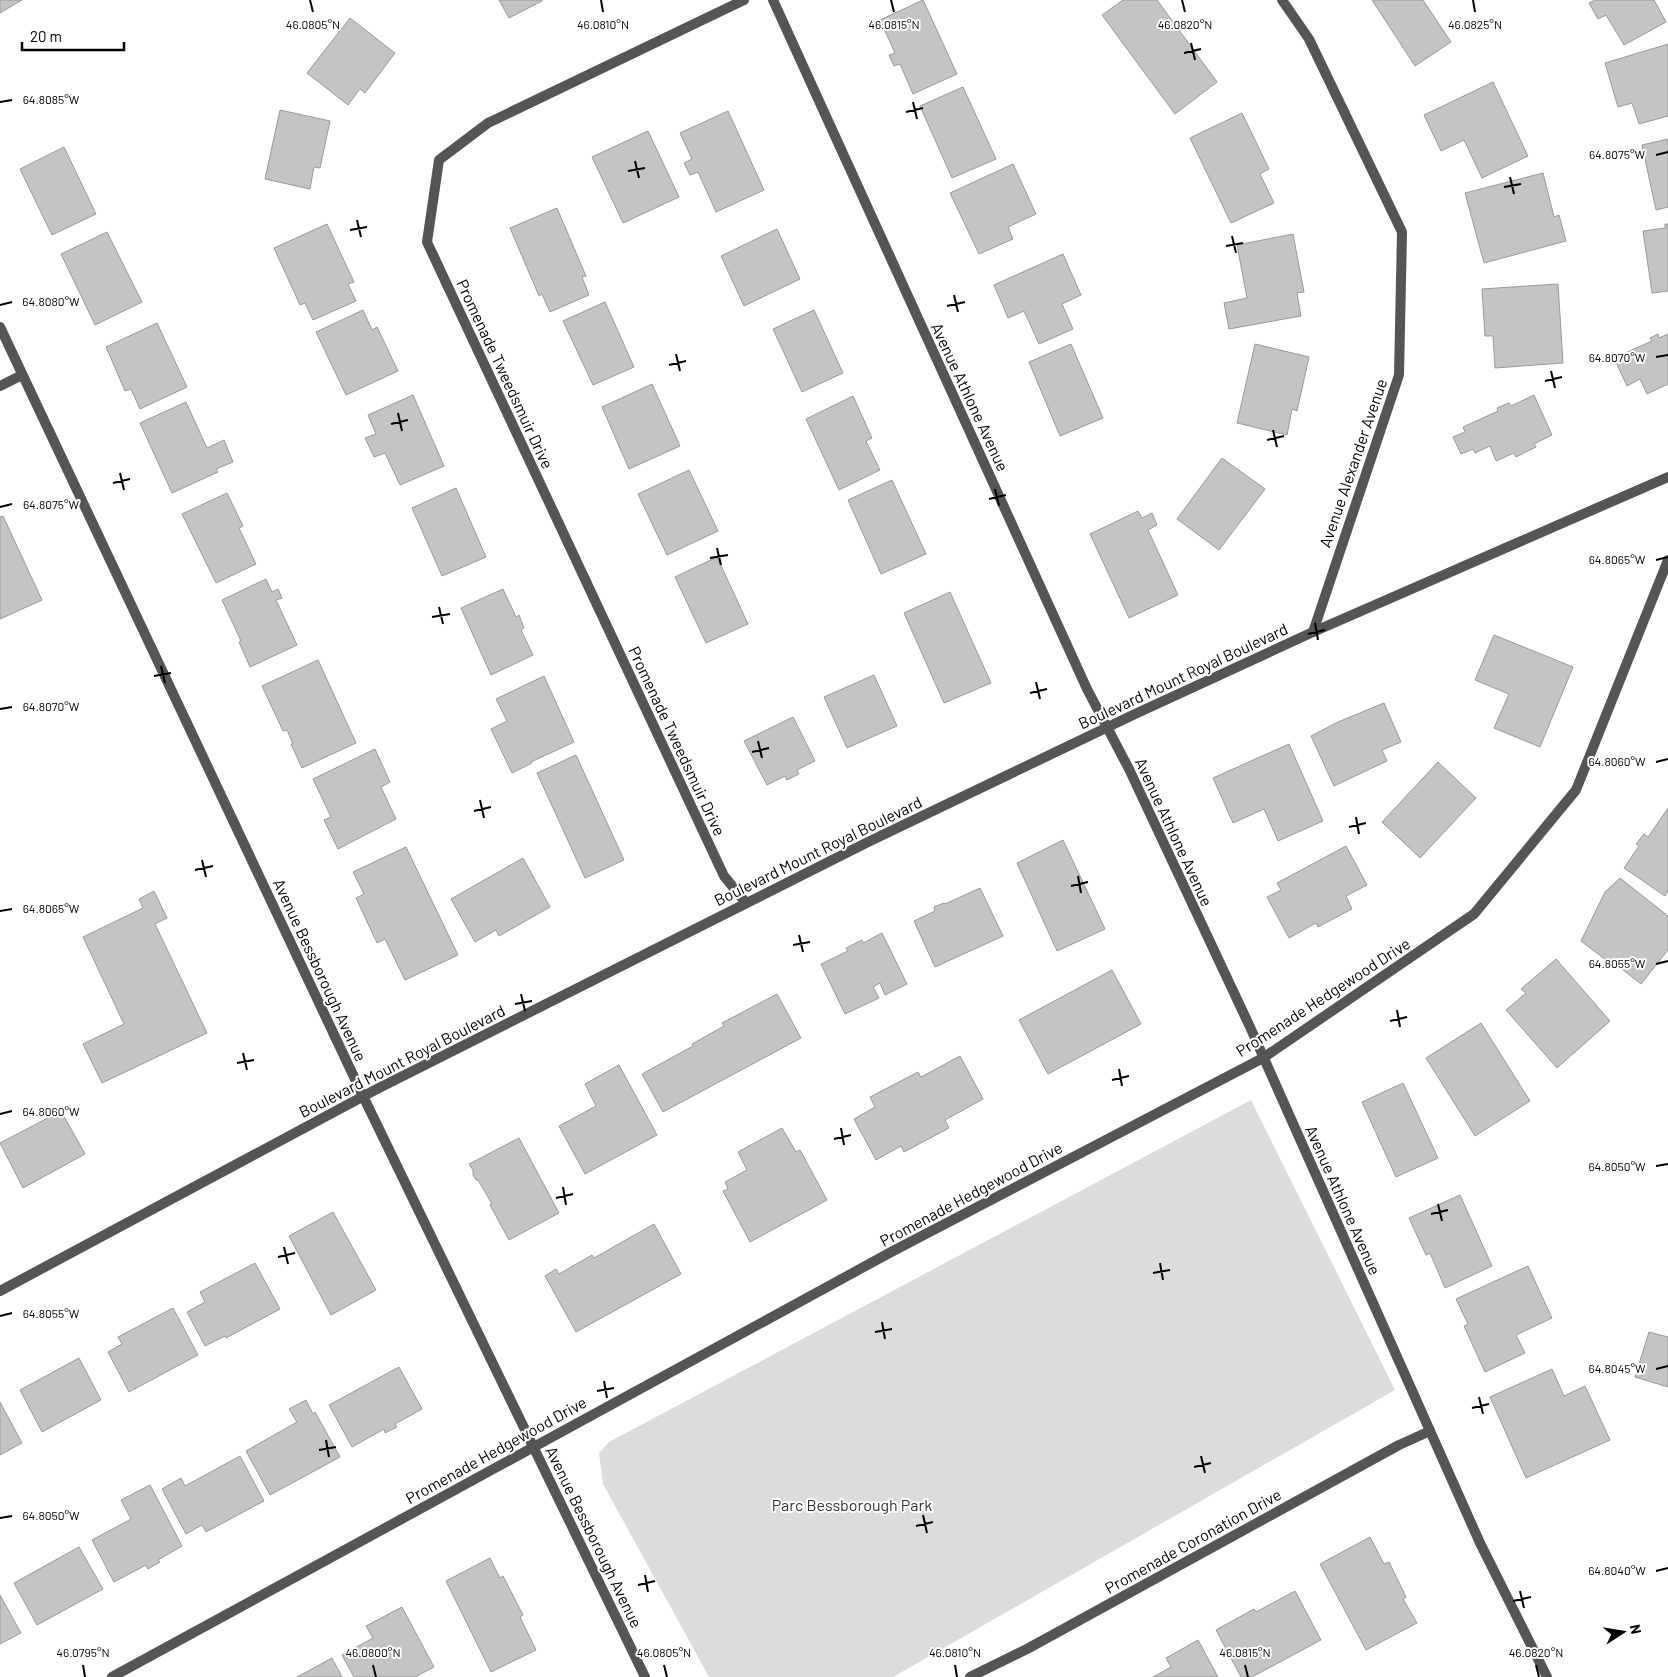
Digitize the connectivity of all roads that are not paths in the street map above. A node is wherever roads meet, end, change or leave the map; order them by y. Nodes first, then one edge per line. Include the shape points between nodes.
1 (744, 0) edge
2 (773, 0) edge
3 (1282, 0) edge
4 (0, 327) edge
5 (22, 374) junction
6 (0, 386) edge
7 (1668, 477) edge
8 (1668, 560) edge
9 (1313, 632) junction
10 (1107, 727) junction
11 (746, 903) junction
12 (1264, 1058) junction
13 (364, 1096) junction
14 (0, 1292) edge
15 (1430, 1431) junction
16 (533, 1447) junction
17 (112, 1677) edge
18 (645, 1677) edge
19 (970, 1677) edge
20 (1546, 1677) edge

1 - 11 street, Promenade Tweedsmuir Drive via 488,122 439,160 427,242 724,876
2 - 10 street, Avenue Athlone Avenue
3 - 9 street, Avenue Alexander Avenue via 1309,39 1402,232 1399,375
4 - 5 street, Avenue Bessborough Avenue
5 - 6 street
5 - 13 street, Avenue Bessborough Avenue
7 - 9 street, Boulevard Mount Royal Boulevard
8 - 12 street, Promenade Hedgewood Drive via 1576,790 1474,914
9 - 10 street, Boulevard Mount Royal Boulevard
10 - 11 street, Boulevard Mount Royal Boulevard
10 - 12 street, Avenue Athlone Avenue
11 - 13 street, Boulevard Mount Royal Boulevard
12 - 15 street, Avenue Athlone Avenue
12 - 16 street, Promenade Hedgewood Drive via 893,1251
13 - 14 street, Boulevard Mount Royal Boulevard
13 - 16 street, Avenue Bessborough Avenue
15 - 19 street, Promenade Coronation Drive via 1398,1445 1027,1649
15 - 20 street, Avenue Athlone Avenue via 1480,1543
16 - 17 street, Promenade Hedgewood Drive
16 - 18 street, Avenue Bessborough Avenue

